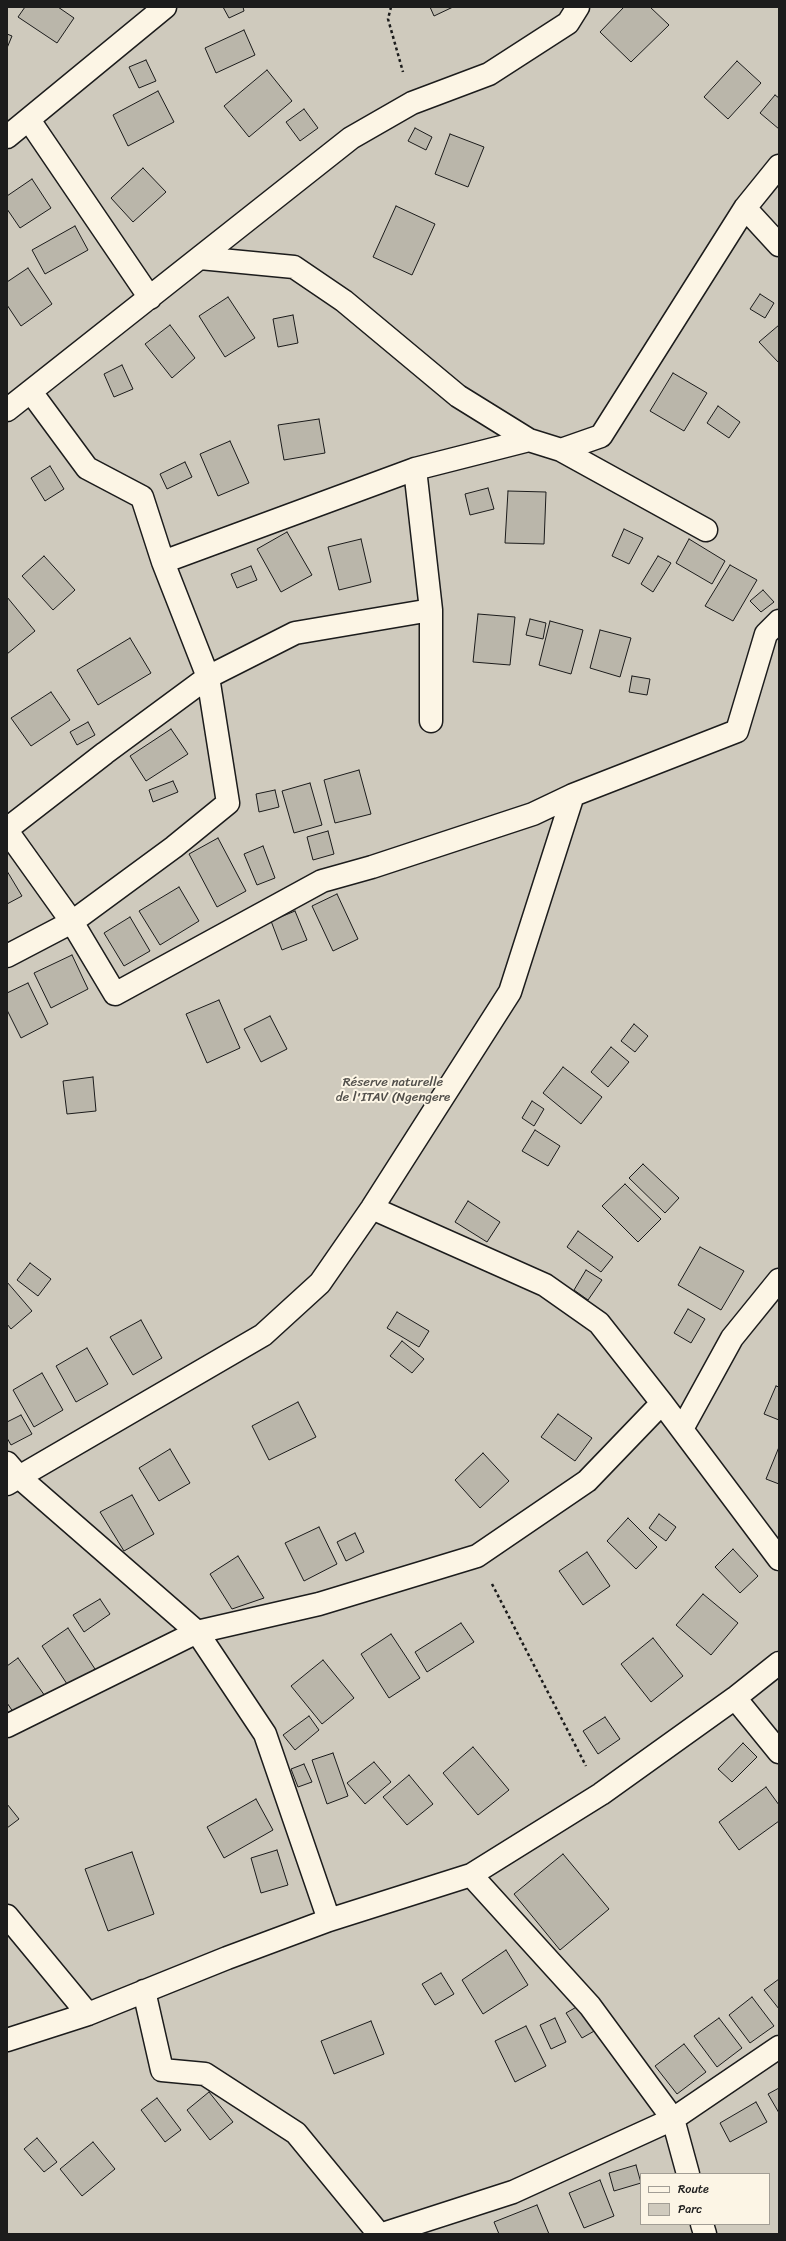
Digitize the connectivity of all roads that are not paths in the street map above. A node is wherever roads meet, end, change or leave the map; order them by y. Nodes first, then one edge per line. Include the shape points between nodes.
1 (165, 7) edge
2 (578, 7) edge
3 (29, 120) junction
4 (7, 137) edge
5 (779, 166) edge
6 (745, 208) junction
7 (779, 245) edge
8 (200, 258) junction
9 (150, 298) junction
10 (31, 392) junction
11 (7, 410) edge
12 (529, 440) junction
13 (561, 450) junction
14 (415, 469) junction
15 (706, 530) dead end
16 (163, 562) junction
17 (431, 610) junction
18 (779, 621) edge
19 (208, 677) junction
20 (431, 721) dead end
21 (572, 795) junction
22 (7, 830) edge
23 (72, 922) junction
24 (7, 956) edge
25 (372, 1208) junction
26 (779, 1280) edge
27 (662, 1403) junction
28 (682, 1429) junction
29 (11, 1475) edge
30 (779, 1559) edge
31 (197, 1632) junction
32 (779, 1663) edge
33 (735, 1698) junction
34 (11, 1720) edge
35 (779, 1752) edge
36 (471, 1875) junction
37 (7, 1916) edge
38 (330, 1920) junction
39 (144, 1991) junction
40 (88, 2014) junction
41 (7, 2040) edge
42 (779, 2047) edge
43 (673, 2120) junction
44 (688, 2173) edge
45 (379, 2234) edge
46 (383, 2234) edge

1 - 3 street
2 - 8 street via 568,23 489,74 412,103 352,138
3 - 4 street
3 - 9 street
5 - 6 street
6 - 7 street
6 - 13 street via 601,436
8 - 9 street
8 - 12 street via 294,267 344,301 458,396
9 - 10 street
10 - 11 street
10 - 16 street via 87,468 142,497
12 - 13 street
12 - 14 street
13 - 15 street
14 - 16 street
14 - 17 street
16 - 19 street
17 - 19 street via 295,633
17 - 20 street
18 - 21 street via 766,634 737,731
19 - 22 street via 104,753
19 - 23 street via 228,804
21 - 23 street via 533,814 322,881 115,994
21 - 25 street via 510,992
22 - 23 street
23 - 24 street
25 - 27 street via 545,1285 599,1323
25 - 29 street via 320,1282 263,1335
26 - 28 street via 732,1338
27 - 28 street
27 - 31 street via 587,1481 477,1556 319,1604
28 - 30 street
29 - 31 street
31 - 34 street
31 - 38 street via 265,1734
32 - 33 street
33 - 35 street
33 - 36 street via 601,1794
36 - 38 street
36 - 43 street via 590,2006
37 - 40 street
38 - 39 street
39 - 40 street
39 - 45 street via 162,2070 205,2074 296,2133
40 - 41 street
42 - 43 street
43 - 44 street
43 - 46 street via 513,2192

